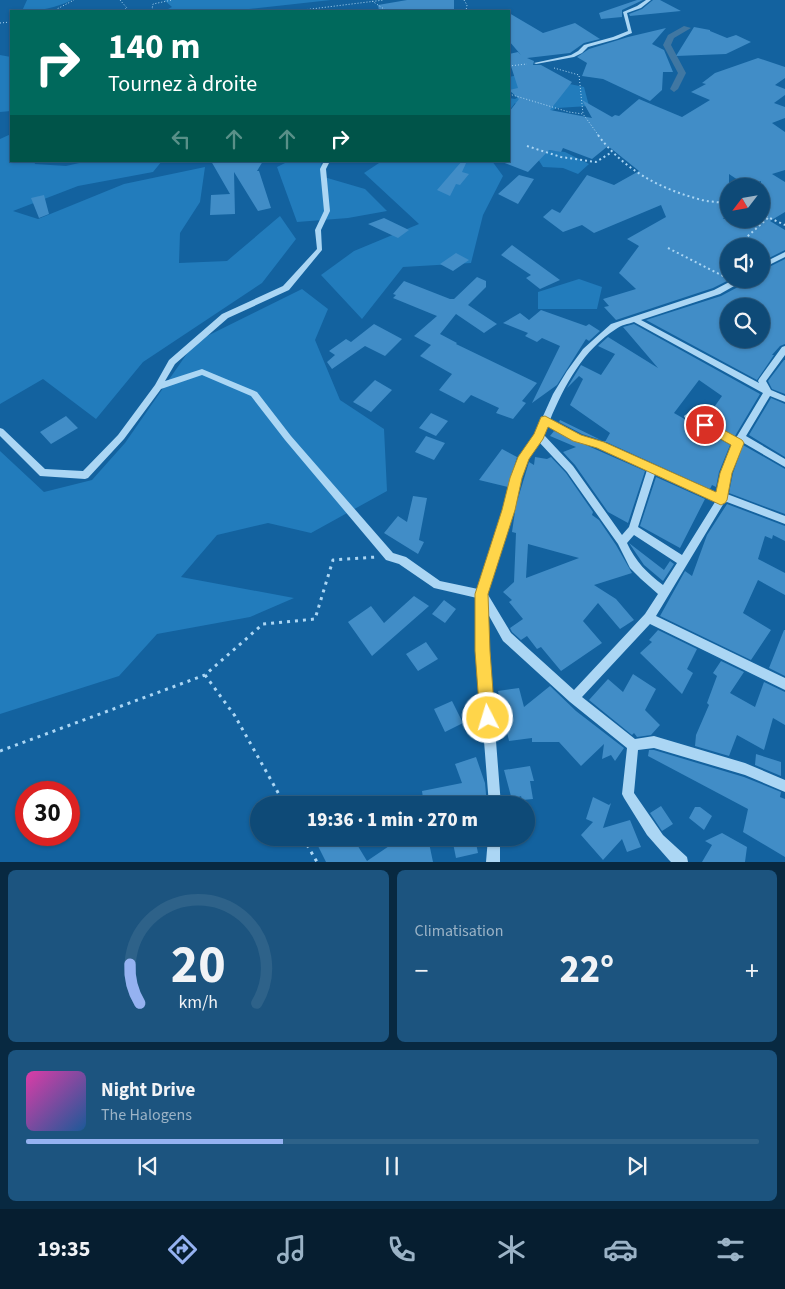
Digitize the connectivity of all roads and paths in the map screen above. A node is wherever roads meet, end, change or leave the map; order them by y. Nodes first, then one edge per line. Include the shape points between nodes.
1 (74, 0) edge
2 (120, 0) edge
3 (172, 0) edge
4 (357, 0) edge
5 (384, 0) edge
6 (649, 0) edge
7 (372, 1) edge
8 (353, 3) junction
9 (58, 10) edge
10 (124, 10) edge
11 (154, 10) edge
12 (302, 10) edge
13 (385, 10) edge
14 (536, 63) joint
15 (510, 66) edge
16 (566, 72) dead end
17 (510, 94) edge
18 (583, 114) junction
19 (527, 146) dead end
20 (612, 152) junction
21 (326, 162) edge
22 (720, 203) edge
23 (770, 217) edge
24 (785, 224) edge
25 (754, 228) edge
26 (745, 238) edge
27 (668, 248) dead end
28 (783, 257) edge
29 (770, 263) edge
30 (720, 274) edge
31 (724, 288) edge
32 (636, 320) junction
33 (785, 349) edge
34 (158, 387) junction
35 (768, 392) junction
36 (785, 399) edge
37 (688, 416) dead end
38 (545, 420) junction
39 (0, 431) edge
40 (539, 436) junction
41 (739, 440) junction
42 (785, 463) edge
43 (652, 469) junction
44 (721, 500) junction
45 (785, 520) edge
46 (633, 529) junction
47 (622, 542) junction
48 (390, 557) junction
49 (683, 561) junction
50 (664, 592) junction
51 (482, 594) junction
52 (649, 618) junction
53 (205, 676) junction
54 (785, 684) edge
55 (574, 698) junction
56 (632, 745) junction
57 (0, 751) edge
58 (785, 786) edge
59 (280, 796) edge
60 (494, 796) edge
61 (308, 846) edge
62 (494, 846) edge
63 (317, 861) edge
64 (493, 862) edge
65 (682, 862) edge

1 - 9 path
2 - 10 path via 127,8
3 - 11 path via 153,4
4 - 8 path
5 - 7 path
6 - 14 street via 625,12 630,32 586,46 572,56
7 - 8 path
7 - 13 path
8 - 12 path
14 - 15 path
16 - 18 path via 579,75
17 - 18 path
18 - 20 path
19 - 20 path via 561,157 596,162
20 - 22 path via 628,167 651,180 704,200
21 - 34 street via 323,169 327,211 318,230 320,248 286,288 225,316 172,362
23 - 24 path
25 - 26 path
27 - 30 path
28 - 29 street
31 - 32 street
32 - 35 street
32 - 38 street via 614,326 586,351 556,396
33 - 35 street via 762,381
34 - 39 street via 121,437 85,475 44,473
34 - 48 street via 202,372 254,394
35 - 36 street
35 - 41 street
37 - 41 street
38 - 40 street
38 - 43 street via 578,438
40 - 47 street via 570,468
40 - 51 street via 524,457 516,478
41 - 42 street
41 - 44 street via 726,473
43 - 44 street
43 - 46 street
44 - 45 street via 727,498
44 - 49 street
46 - 47 street
46 - 49 street
47 - 50 street via 640,574
48 - 51 street via 402,560 438,585
48 - 53 path via 333,560 315,619 263,624
49 - 50 street
50 - 52 street
51 - 55 street via 507,636
51 - 60 street via 482,651
52 - 54 street
52 - 55 street
53 - 57 path via 104,710
53 - 59 path via 235,716
55 - 56 street
56 - 58 street via 654,742 745,769
56 - 65 street via 628,794 651,828
61 - 63 path
62 - 64 street

